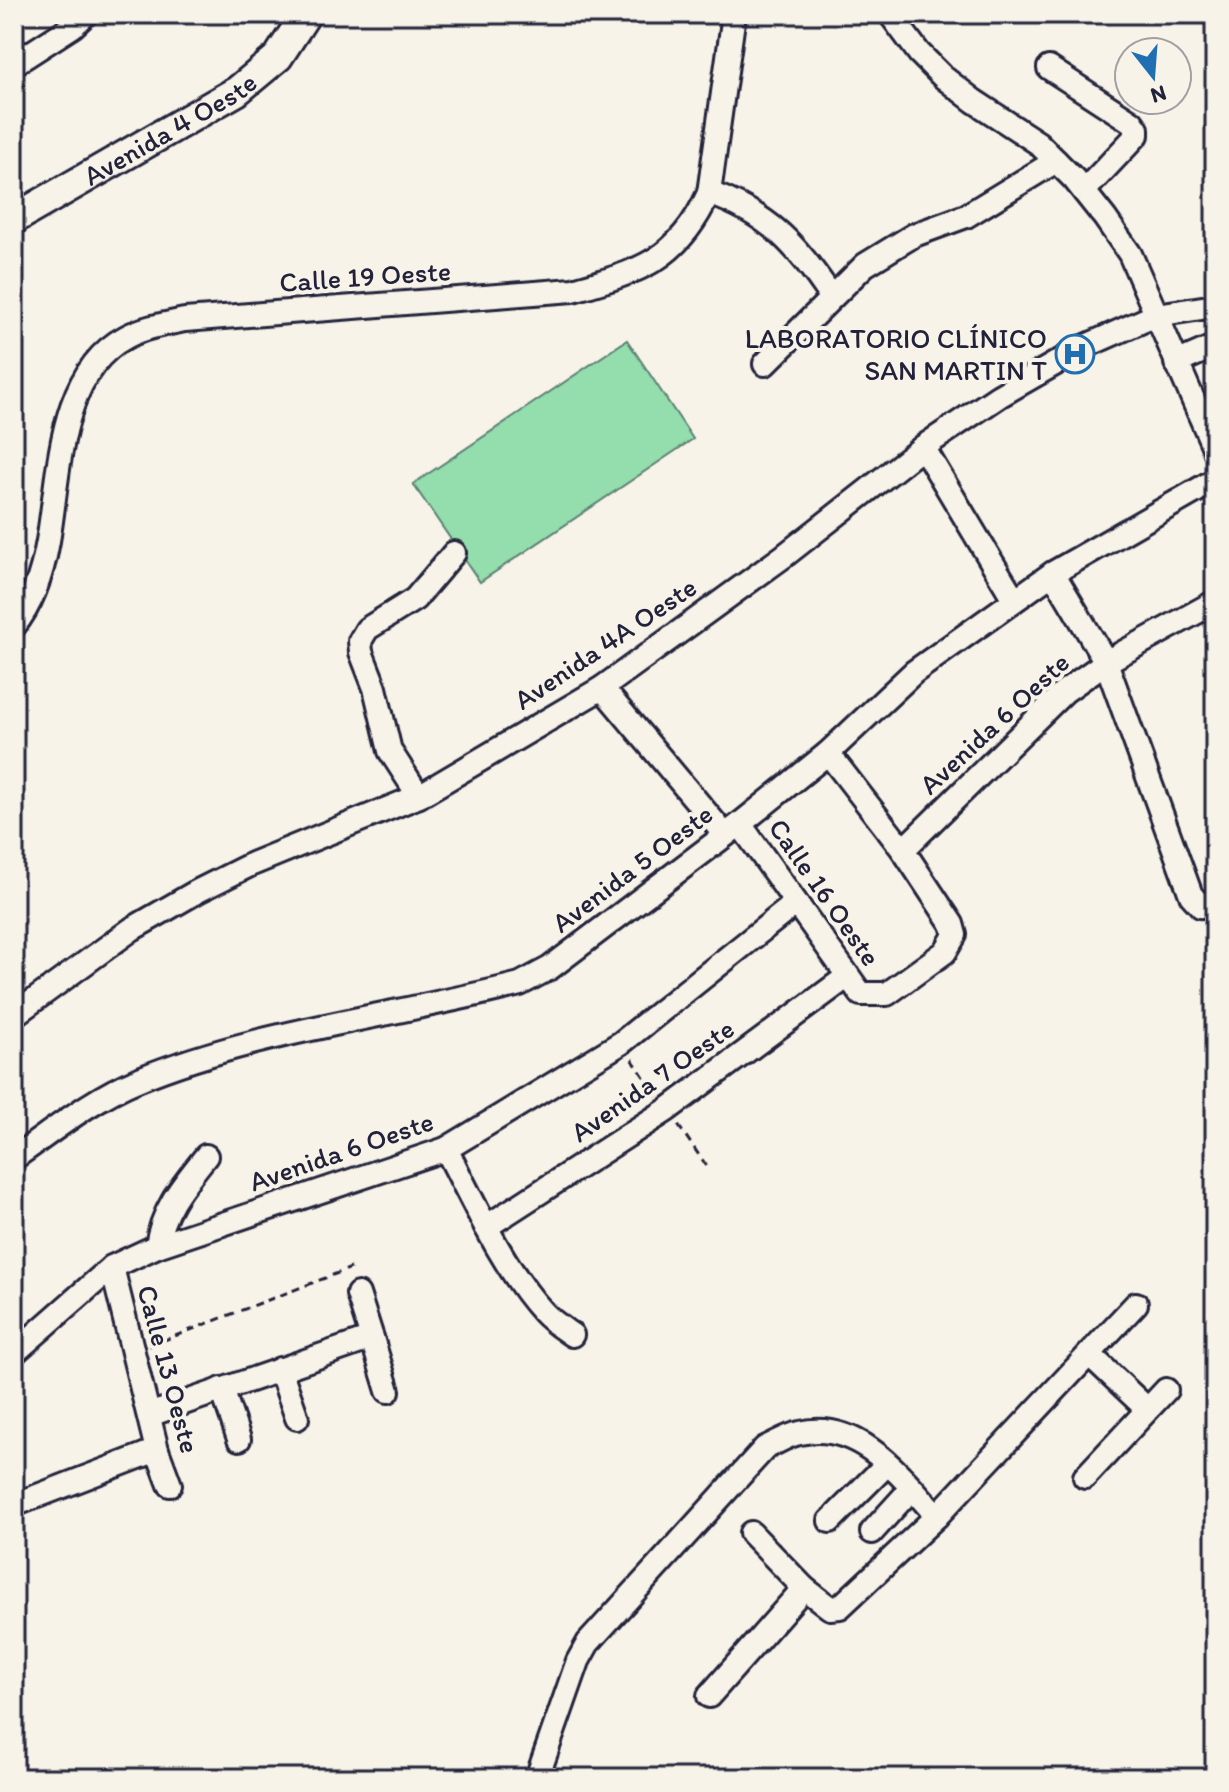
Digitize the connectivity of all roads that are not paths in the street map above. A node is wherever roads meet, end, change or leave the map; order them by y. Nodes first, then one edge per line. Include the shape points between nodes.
1 (86, 14) edge
2 (306, 14) edge
3 (734, 14) edge
4 (890, 14) edge
5 (14, 64) edge
6 (1049, 68) dead end
7 (1056, 161) junction
8 (1084, 191) junction
9 (709, 193) junction
10 (14, 219) edge
11 (831, 296) junction
12 (1215, 306) edge
13 (1156, 315) junction
14 (1215, 346) edge
15 (1176, 363) junction
16 (765, 364) dead end
17 (923, 447) junction
18 (1215, 450) edge
19 (1215, 480) edge
20 (454, 553) dead end
21 (1053, 573) junction
22 (1014, 599) junction
23 (1215, 602) edge
24 (14, 626) edge
25 (1106, 662) junction
26 (602, 688) junction
27 (828, 753) junction
28 (419, 796) junction
29 (732, 830) junction
30 (903, 850) junction
31 (796, 903) junction
32 (1208, 903) edge
33 (854, 985) junction
34 (14, 1015) edge
35 (446, 1149) junction
36 (206, 1156) dead end
37 (14, 1158) edge
38 (486, 1227) junction
39 (157, 1246) junction
40 (112, 1267) junction
41 (358, 1294) dead end
42 (1136, 1304) dead end
43 (572, 1335) dead end
44 (372, 1338) junction
45 (14, 1353) edge
46 (1089, 1354) junction
47 (280, 1369) junction
48 (222, 1389) junction
49 (1166, 1390) dead end
50 (388, 1391) dead end
51 (1147, 1409) junction
52 (149, 1415) junction
53 (297, 1418) dead end
54 (239, 1439) dead end
55 (157, 1450) junction
56 (887, 1464) junction
57 (1085, 1477) dead end
58 (170, 1485) dead end
59 (912, 1488) junction
60 (14, 1505) edge
61 (937, 1516) junction
62 (830, 1521) dead end
63 (872, 1532) dead end
64 (751, 1533) dead end
65 (804, 1588) junction
66 (709, 1696) dead end
67 (537, 1778) edge

1 - 5 street
2 - 10 main road, Avenida 4 Oeste via 284,49 252,80
3 - 9 street, Calle 19 Oeste
4 - 7 street via 943,77
6 - 8 street via 1137,129
7 - 8 street
7 - 11 street via 966,216 914,235 865,265
8 - 13 street via 1130,254
9 - 11 street via 741,204 777,229
9 - 24 street, Calle 19 Oeste via 697,220 665,254 632,272 573,290 219,317 163,324 126,337 92,364 77,393 45,559 31,599
11 - 16 street
12 - 13 street, Avenida 4A Oeste
13 - 15 street
13 - 17 street, Avenida 4A Oeste via 1086,346
14 - 15 street
15 - 18 street
17 - 22 street
17 - 26 street, Avenida 4A Oeste
19 - 21 street, Avenida 5 Oeste
20 - 28 street via 415,599 367,629 360,641 390,751
21 - 22 street, Avenida 5 Oeste
21 - 25 street
22 - 27 street, Avenida 5 Oeste via 914,672
23 - 25 street, Avenida 6 Oeste
25 - 30 street, Avenida 6 Oeste via 1047,707
25 - 32 street via 1191,895
26 - 28 street, Avenida 4A Oeste
26 - 29 street, Calle 16 Oeste
27 - 29 street, Avenida 5 Oeste
27 - 30 street
28 - 34 street, Avenida 4A Oeste via 198,891 132,929
29 - 31 street, Calle 16 Oeste
29 - 37 street, Avenida 5 Oeste via 550,968 520,984 295,1033 171,1067 97,1101
30 - 33 street via 955,935 945,952 887,994
31 - 33 street, Calle 16 Oeste
31 - 35 street, Avenida 6 Oeste via 621,1043
33 - 38 street, Avenida 7 Oeste
35 - 38 street
35 - 39 street, Avenida 6 Oeste
36 - 39 street via 168,1207
38 - 43 street via 544,1314
39 - 40 street, Avenida 6 Oeste
40 - 45 street, Avenida 6 Oeste
40 - 52 street, Calle 13 Oeste
41 - 44 street
42 - 46 street
44 - 47 street
44 - 50 street
46 - 51 street
46 - 61 street
47 - 48 street
47 - 53 street
48 - 52 street
48 - 54 street
49 - 51 street
51 - 57 street
52 - 55 street, Calle 13 Oeste
55 - 58 street, Calle 13 Oeste
55 - 60 street
56 - 59 street
56 - 62 street
56 - 67 street via 866,1444 835,1432 800,1433 765,1448 588,1643
59 - 61 street
59 - 63 street
61 - 65 street via 840,1607 830,1608
64 - 65 street
65 - 66 street

